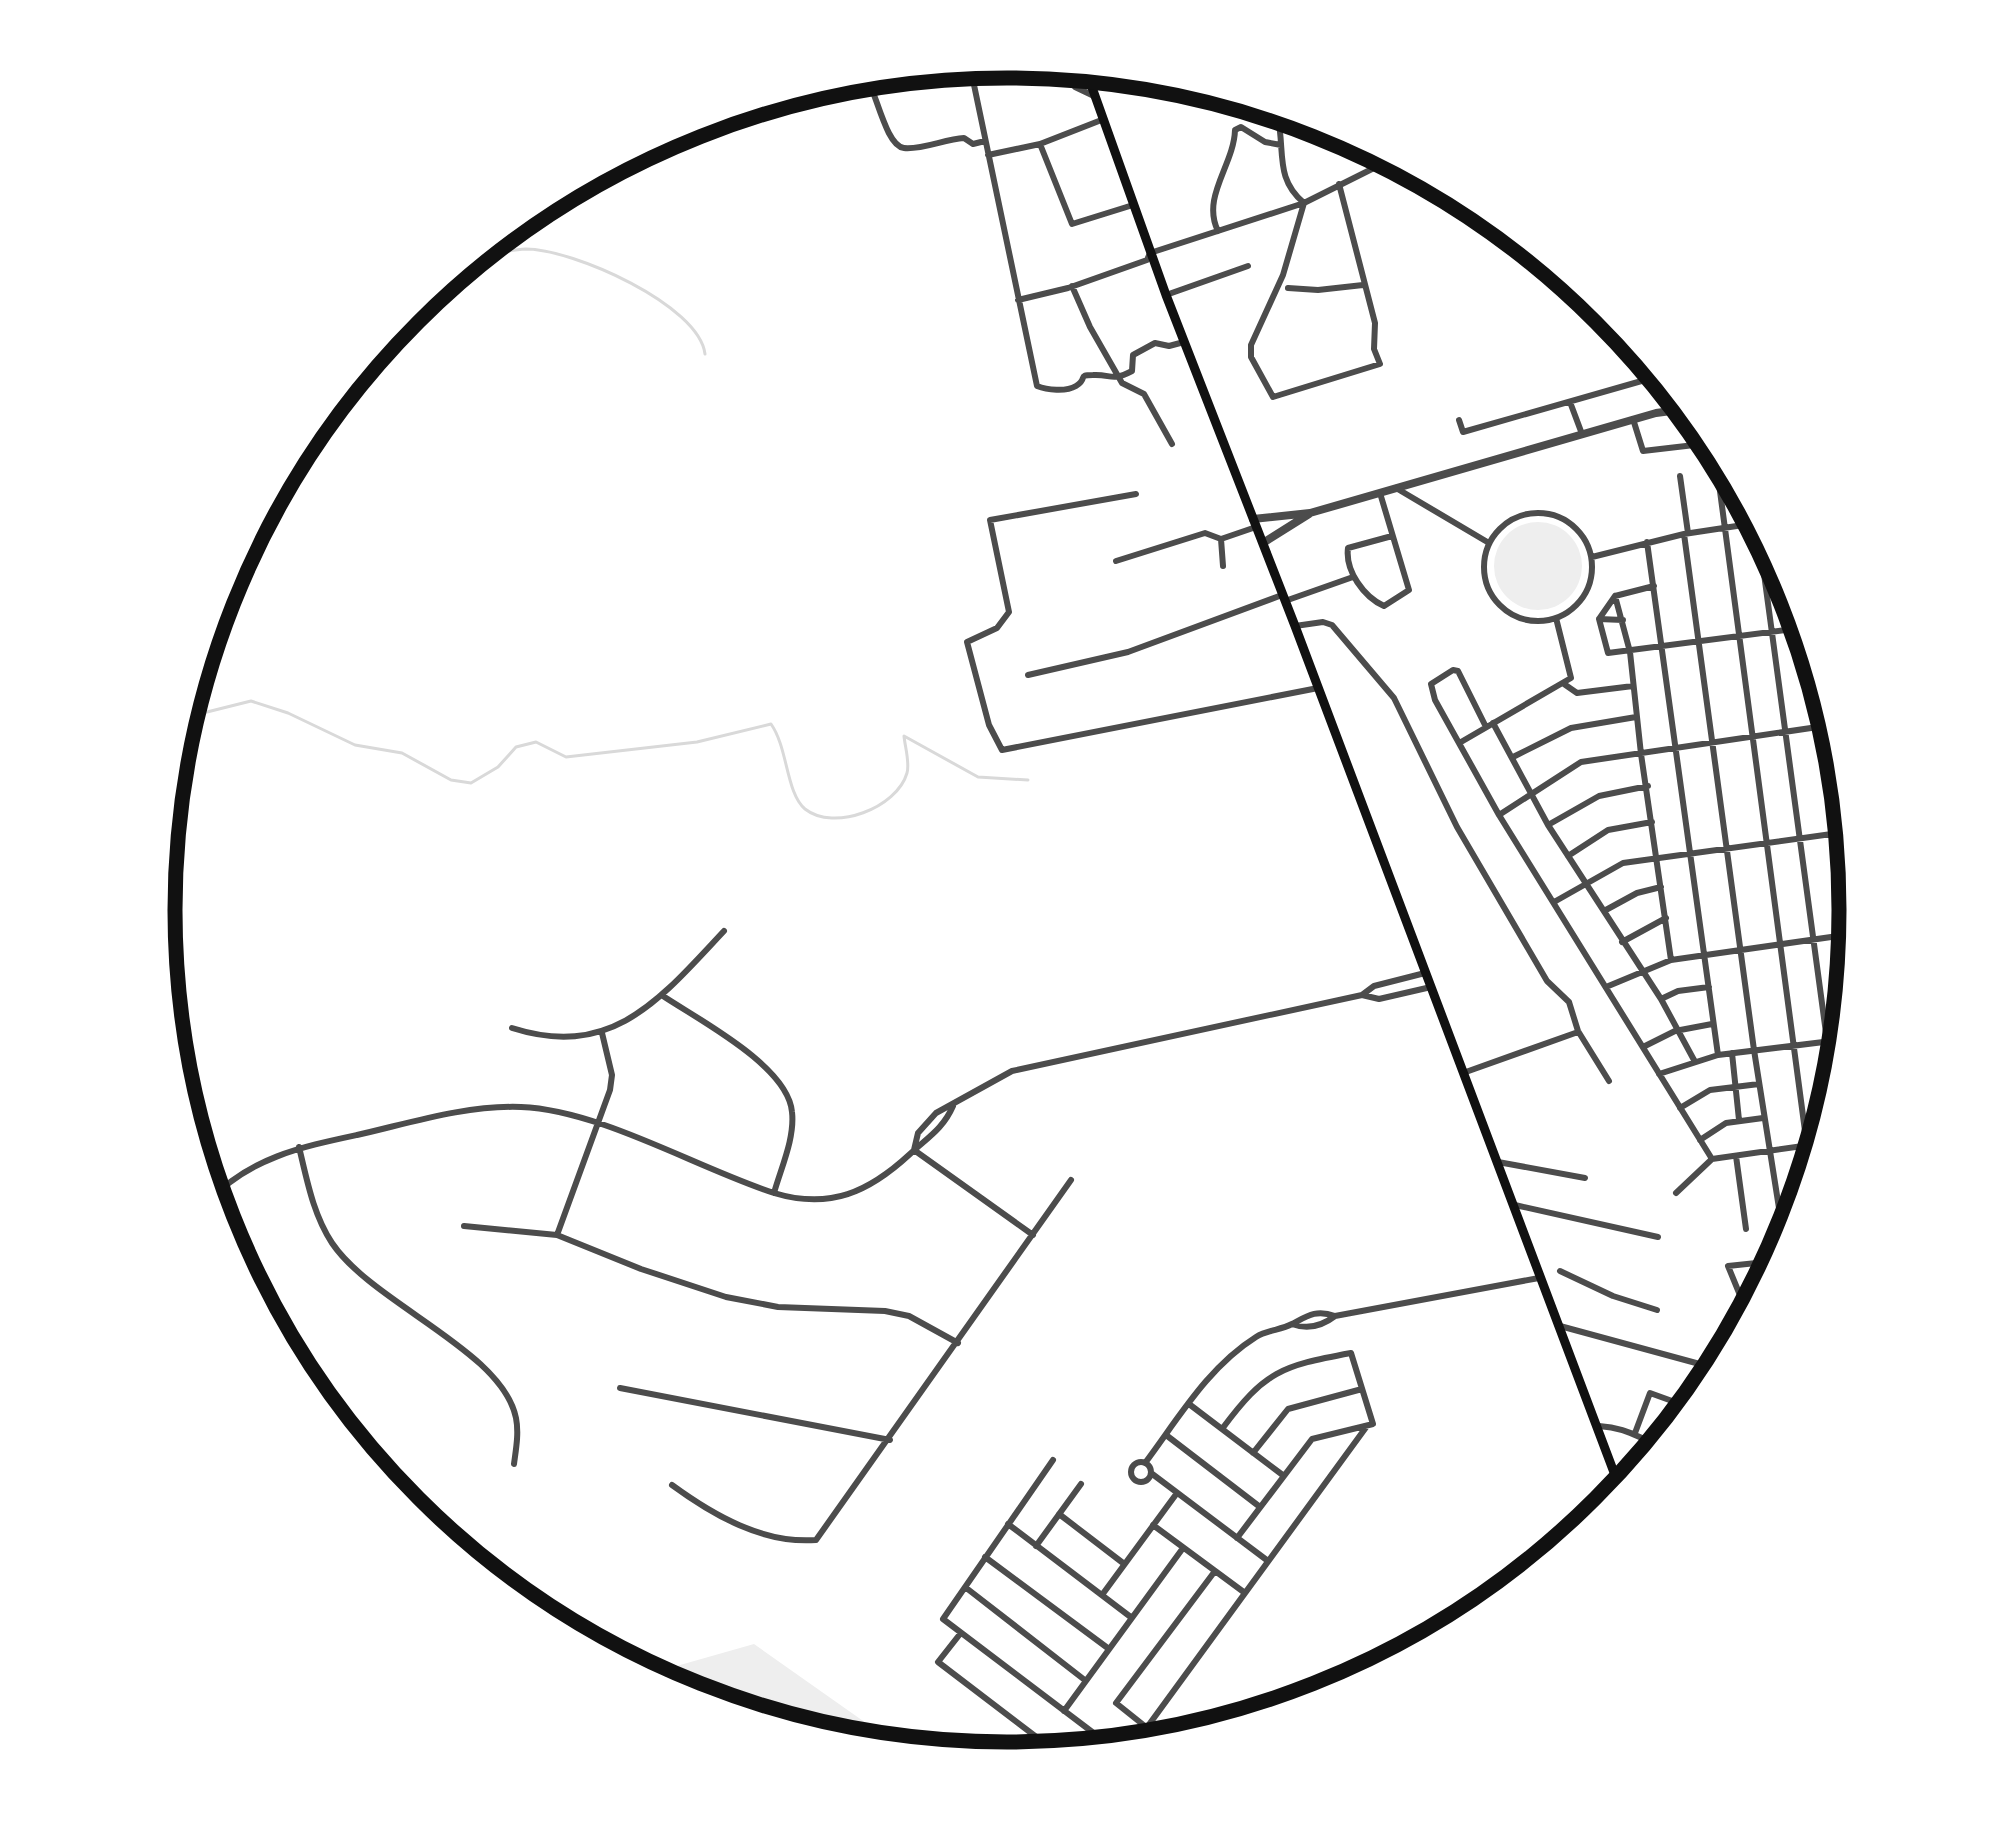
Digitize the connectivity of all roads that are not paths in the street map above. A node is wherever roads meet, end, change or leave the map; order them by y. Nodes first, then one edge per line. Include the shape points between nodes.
1 (973, 79) edge
2 (1071, 81) edge
3 (1091, 83) edge
4 (874, 89) edge
5 (1096, 97) junction
6 (1104, 119) junction
7 (1279, 123) edge
8 (986, 141) junction
9 (1040, 144) junction
10 (1281, 145) junction
11 (988, 155) junction
12 (1378, 165) edge
13 (1339, 184) junction
14 (1304, 203) junction
15 (1133, 206) junction
16 (1218, 231) junction
17 (1150, 253) junction
18 (1248, 266) dead end
19 (1363, 285) junction
20 (1072, 286) junction
21 (1288, 288) dead end
22 (1166, 295) junction
23 (1018, 300) junction
24 (1184, 342) junction
25 (1120, 377) junction
26 (1647, 379) edge
27 (1570, 402) junction
28 (1674, 412) edge
29 (1633, 419) junction
30 (1459, 421) dead end
31 (1582, 434) junction
32 (1172, 444) dead end
33 (1698, 445) edge
34 (1680, 476) dead end
35 (1718, 477) edge
36 (1396, 488) junction
37 (1380, 493) junction
38 (1136, 494) dead end
39 (1310, 514) junction
40 (1255, 523) junction
41 (1745, 525) edge
42 (1723, 528) junction
43 (1686, 533) junction
44 (1392, 536) junction
45 (1221, 539) junction
46 (1647, 542) junction
47 (1263, 543) junction
48 (1489, 543) junction
49 (1592, 557) junction
50 (1116, 561) dead end
51 (1764, 564) edge
52 (1222, 566) dead end
53 (1353, 577) junction
54 (1654, 586) junction
55 (1615, 596) junction
56 (1284, 598) junction
57 (1556, 618) junction
58 (1599, 619) junction
59 (1623, 620) junction
60 (1295, 626) junction
61 (1791, 630) edge
62 (1771, 633) junction
63 (1738, 637) junction
64 (1701, 642) junction
65 (1663, 648) junction
66 (1630, 652) junction
67 (1028, 676) dead end
68 (1564, 684) junction
69 (1633, 686) junction
70 (1318, 688) junction
71 (1636, 717) junction
72 (1489, 725) junction
73 (1819, 727) joint
74 (1784, 732) junction
75 (1750, 737) junction
76 (1461, 742) junction
77 (1714, 742) junction
78 (1676, 749) junction
79 (1641, 754) junction
80 (1513, 757) junction
81 (1648, 786) junction
82 (1531, 795) junction
83 (1499, 814) junction
84 (1652, 823) junction
85 (1548, 825) junction
86 (1833, 834) junction
87 (1800, 838) junction
88 (1764, 844) junction
89 (1728, 848) junction
90 (1690, 853) junction
91 (1568, 856) junction
92 (1657, 857) junction
93 (1839, 875) edge
94 (1586, 883) junction
95 (1661, 887) junction
96 (1554, 902) junction
97 (1603, 911) junction
98 (1666, 918) junction
99 (724, 931) dead end
100 (1839, 936) edge
101 (1813, 939) junction
102 (1622, 943) junction
103 (1779, 944) junction
104 (1741, 950) junction
105 (1704, 954) junction
106 (1671, 960) junction
107 (1640, 971) junction
108 (1426, 973) junction
109 (1431, 987) junction
110 (1606, 987) junction
111 (1709, 987) junction
112 (1362, 995) junction
113 (663, 996) junction
114 (1661, 1000) junction
115 (1714, 1024) junction
116 (512, 1028) dead end
117 (1678, 1030) junction
118 (1578, 1031) junction
119 (602, 1032) junction
120 (1827, 1042) junction
121 (1792, 1046) junction
122 (1643, 1047) junction
123 (1828, 1049) edge
124 (1754, 1050) junction
125 (1732, 1053) junction
126 (1718, 1055) junction
127 (1694, 1060) junction
128 (1462, 1073) junction
129 (1659, 1074) junction
130 (1609, 1081) dead end
131 (1759, 1084) junction
132 (1736, 1087) junction
133 (952, 1106) junction
134 (1680, 1108) junction
135 (1764, 1118) junction
136 (1739, 1120) junction
137 (599, 1126) junction
138 (1700, 1140) junction
139 (1805, 1146) joint
140 (299, 1148) junction
141 (914, 1150) junction
142 (1769, 1151) junction
143 (1736, 1156) junction
144 (1712, 1159) junction
145 (1495, 1161) junction
146 (1586, 1178) dead end
147 (1071, 1180) dead end
148 (223, 1190) edge
149 (774, 1193) junction
150 (1676, 1193) dead end
151 (1511, 1205) junction
152 (1779, 1208) dead end
153 (464, 1226) dead end
154 (1746, 1229) dead end
155 (557, 1234) junction
156 (1033, 1236) junction
157 (1658, 1237) dead end
158 (1761, 1263) edge
159 (1560, 1271) dead end
160 (1539, 1278) junction
161 (1742, 1301) edge
162 (1658, 1310) dead end
163 (1557, 1325) junction
164 (958, 1343) junction
165 (1705, 1365) edge
166 (620, 1388) dead end
167 (1362, 1389) junction
168 (1678, 1403) edge
169 (1189, 1404) junction
170 (1367, 1426) junction
171 (1595, 1426) junction
172 (1222, 1429) junction
173 (1635, 1433) junction
174 (1166, 1435) junction
175 (890, 1440) junction
176 (1647, 1442) edge
177 (1253, 1453) junction
178 (1053, 1460) dead end
179 (1145, 1463) junction
180 (514, 1464) dead end
181 (1151, 1473) junction
182 (1284, 1476) junction
183 (1617, 1476) edge
184 (1081, 1484) dead end
185 (672, 1485) dead end
186 (1177, 1492) junction
187 (1260, 1507) junction
188 (1059, 1514) junction
189 (1008, 1524) junction
190 (1153, 1525) junction
191 (1237, 1538) junction
192 (1036, 1546) junction
193 (1184, 1548) junction
194 (985, 1557) junction
195 (1268, 1561) junction
196 (1124, 1564) junction
197 (1215, 1571) junction
198 (964, 1587) junction
199 (1245, 1593) junction
200 (1102, 1595) junction
201 (1132, 1618) junction
202 (960, 1633) junction
203 (1109, 1649) junction
204 (1086, 1681) junction
205 (1064, 1711) junction
206 (1147, 1727) junction
207 (1143, 1731) edge
208 (1098, 1736) edge
209 (1043, 1742) edge

1 - 8 street
2 - 5 street
3 - 5 main road
4 - 8 street via 896,146
5 - 6 main road
6 - 9 street
6 - 15 main road
7 - 10 street
8 - 11 street
9 - 11 street
9 - 15 street via 1070,222
10 - 14 street via 1287,187
10 - 16 street via 1235,130 1214,197
11 - 23 street
12 - 13 street
13 - 14 street
13 - 19 street
14 - 16 street
14 - 19 street via 1251,345 1273,397 1380,364
15 - 17 main road
16 - 17 street
17 - 20 street
17 - 22 main road
18 - 22 street
19 - 21 street
20 - 23 street
20 - 25 street
22 - 24 main road
23 - 25 street via 1041,389
24 - 25 street via 1154,343 1133,355 1132,371
24 - 40 main road
25 - 32 street via 1144,394
26 - 27 street
27 - 30 street via 1462,433
27 - 31 street
28 - 29 street
29 - 31 street
29 - 33 street via 1643,452
31 - 36 street
34 - 43 street
35 - 42 street
36 - 37 street
36 - 48 street
37 - 39 street
37 - 44 street
38 - 70 street via 990,520 1009,612 997,628 967,641 1002,750
39 - 40 street
39 - 47 street
40 - 45 street
40 - 47 main road
41 - 42 street
42 - 43 street
42 - 63 street
43 - 46 street
43 - 64 street
44 - 53 street via 1348,548
44 - 53 street via 1408,590 1384,606
45 - 50 street via 1204,533
45 - 52 street
46 - 49 street
46 - 54 street
47 - 56 main road
48 - 49 street via 1517,517 1546,513 1579,530
48 - 57 street via 1484,575 1499,605 1522,619
49 - 57 street via 1585,594
51 - 62 street
53 - 56 street
54 - 55 street
54 - 65 street
55 - 58 street
55 - 59 street
56 - 60 main road
56 - 67 street
57 - 68 street via 1572,670
58 - 59 street
58 - 66 street via 1608,653
59 - 66 street
60 - 70 main road
60 - 118 street via 1332,625 1394,698 1456,827 1547,981 1570,1002
61 - 62 street
62 - 63 street
62 - 74 street
63 - 64 street
63 - 75 street
64 - 65 street
64 - 77 street
65 - 66 street
65 - 78 street
66 - 69 street
68 - 69 street via 1577,693
68 - 72 street
69 - 71 street
70 - 108 main road
71 - 79 street
71 - 80 street via 1571,728
72 - 76 street
72 - 76 street via 1458,671 1439,677 1431,692
72 - 80 street
73 - 74 street
73 - 86 street
74 - 75 street
74 - 87 street
75 - 77 street
75 - 88 street
76 - 83 street
77 - 78 street
77 - 89 street
78 - 79 street
78 - 90 street
79 - 81 street
79 - 82 street via 1581,762
80 - 82 street
81 - 84 street
81 - 85 street via 1599,796
82 - 83 street
82 - 85 street
83 - 96 street
84 - 91 street via 1608,830
84 - 92 street
85 - 91 street
86 - 87 street
86 - 93 street
87 - 88 street
87 - 101 street
88 - 89 street
88 - 103 street
89 - 90 street
89 - 104 street
90 - 92 street
90 - 105 street
91 - 94 street
92 - 94 street via 1623,862
92 - 95 street
94 - 96 street
94 - 97 street
95 - 97 street
95 - 98 street
96 - 110 street
97 - 102 street
98 - 102 street
98 - 106 street
99 - 113 street
100 - 101 street
101 - 103 street
101 - 120 street
102 - 107 street
103 - 104 street
103 - 121 street
104 - 105 street
104 - 124 street
105 - 106 street
105 - 111 street
106 - 107 street
107 - 110 street
107 - 114 street
108 - 109 main road
108 - 112 street
109 - 112 street
109 - 128 main road
110 - 122 street
111 - 114 street
111 - 115 street
112 - 133 street via 1012,1071
113 - 119 street
113 - 149 street via 780,1082 793,1112
114 - 117 street
115 - 117 street
115 - 126 street
116 - 119 street via 557,1038
117 - 122 street
117 - 127 street
118 - 128 street
118 - 130 street
119 - 137 street via 612,1075
120 - 121 street
120 - 123 street
121 - 124 street
121 - 139 street
122 - 129 street
124 - 125 street
124 - 131 street
125 - 126 street
125 - 132 street
126 - 127 street
127 - 129 street
128 - 145 main road
129 - 134 street
131 - 132 street
131 - 135 street
132 - 134 street via 1705,1092
132 - 136 street
133 - 141 street
133 - 141 street via 918,1133
134 - 138 street
135 - 136 street
135 - 142 street
136 - 138 street
137 - 140 street via 546,1110 465,1110
137 - 149 street
137 - 155 street
138 - 144 street
139 - 142 street
140 - 148 street via 256,1163
140 - 180 street via 333,1244 501,1384 517,1419
141 - 149 street via 882,1180 842,1198
141 - 156 street
142 - 143 street
142 - 152 street
143 - 144 street
143 - 154 street
144 - 150 street
145 - 146 street
145 - 151 main road
147 - 156 street
151 - 157 street
151 - 160 main road
153 - 155 street
155 - 164 street via 726,1297 897,1313
156 - 164 street
158 - 161 street via 1728,1266
159 - 162 street
160 - 163 main road
160 - 169 street via 1301,1316 1220,1364
163 - 165 street
163 - 171 main road
164 - 175 street
166 - 175 street
167 - 170 street via 1373,1424
167 - 172 street via 1351,1353 1299,1363 1256,1386
167 - 177 street via 1288,1408
168 - 173 street via 1650,1394
169 - 172 street
169 - 174 street
170 - 182 street via 1312,1439
170 - 195 street
171 - 173 street
171 - 183 main road
172 - 177 street
173 - 176 street
174 - 179 street
174 - 187 street
175 - 185 street via 816,1540 735,1525
177 - 182 street
178 - 189 street
179 - 181 street
179 - 181 street via 1133,1467 1133,1479 1143,1482
181 - 186 street
182 - 187 street
184 - 188 street
186 - 190 street
186 - 191 street
187 - 191 street
188 - 192 street
188 - 196 street
189 - 192 street
189 - 194 street
190 - 193 street
190 - 196 street
191 - 195 street
192 - 200 street
193 - 197 street
193 - 201 street
194 - 198 street
194 - 203 street
195 - 199 street
196 - 200 street
197 - 199 street
197 - 206 street via 1116,1703
198 - 202 street via 943,1619
198 - 204 street
199 - 206 street
200 - 201 street
201 - 203 street
202 - 205 street
202 - 209 street via 938,1662
203 - 204 street
204 - 205 street
205 - 208 street
206 - 207 street

